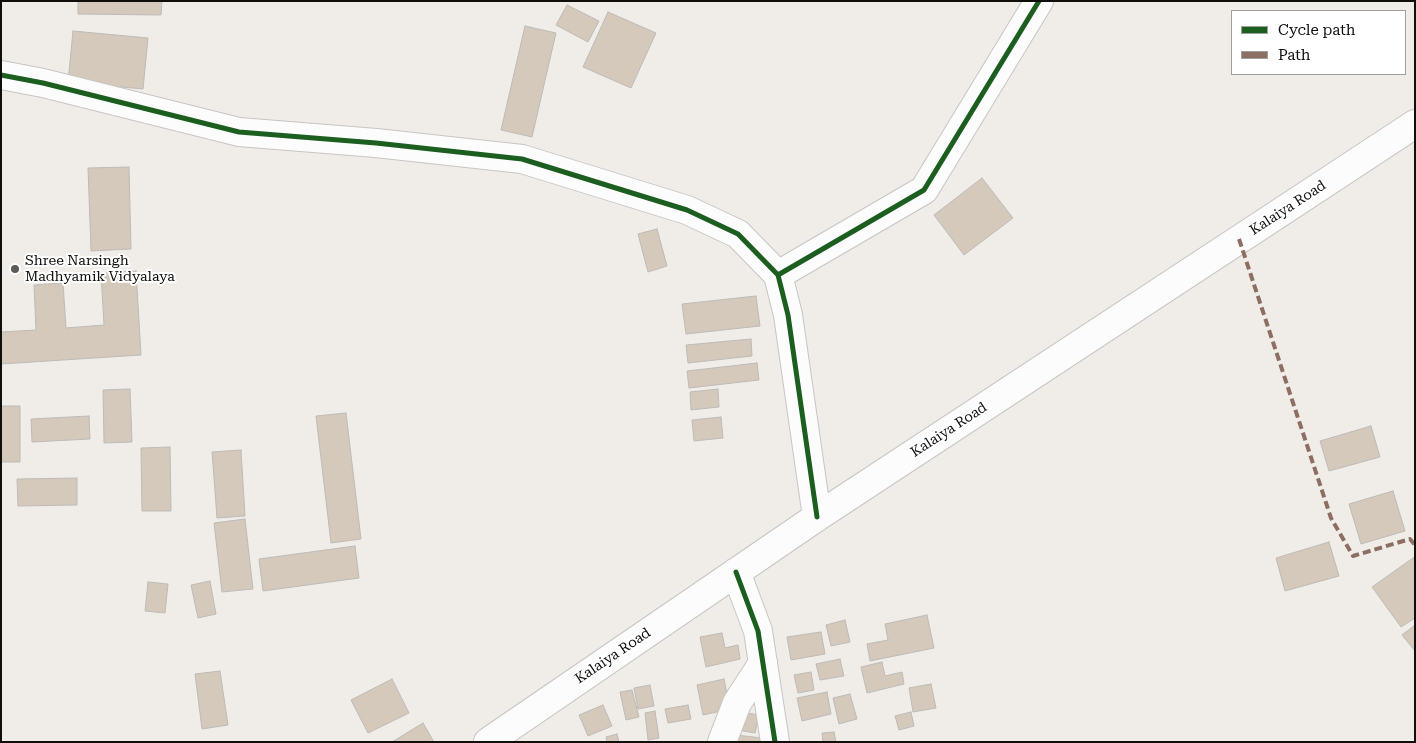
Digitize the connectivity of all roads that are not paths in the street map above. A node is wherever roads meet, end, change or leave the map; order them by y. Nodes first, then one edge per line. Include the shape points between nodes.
1 (1039, 1) edge
2 (1, 75) edge
3 (1415, 124) edge
4 (778, 275) junction
5 (817, 517) junction
6 (736, 572) junction
7 (763, 663) junction
8 (488, 742) edge
9 (722, 742) edge
10 (775, 742) edge

1 - 4 street via 924,190
2 - 4 street via 239,132 376,142 522,159 687,210 738,234
3 - 5 street, Kalaiya Road
4 - 5 street via 788,315
5 - 6 street, Kalaiya Road
6 - 7 street via 758,630
6 - 8 street, Kalaiya Road
7 - 9 street via 737,704
7 - 10 street

